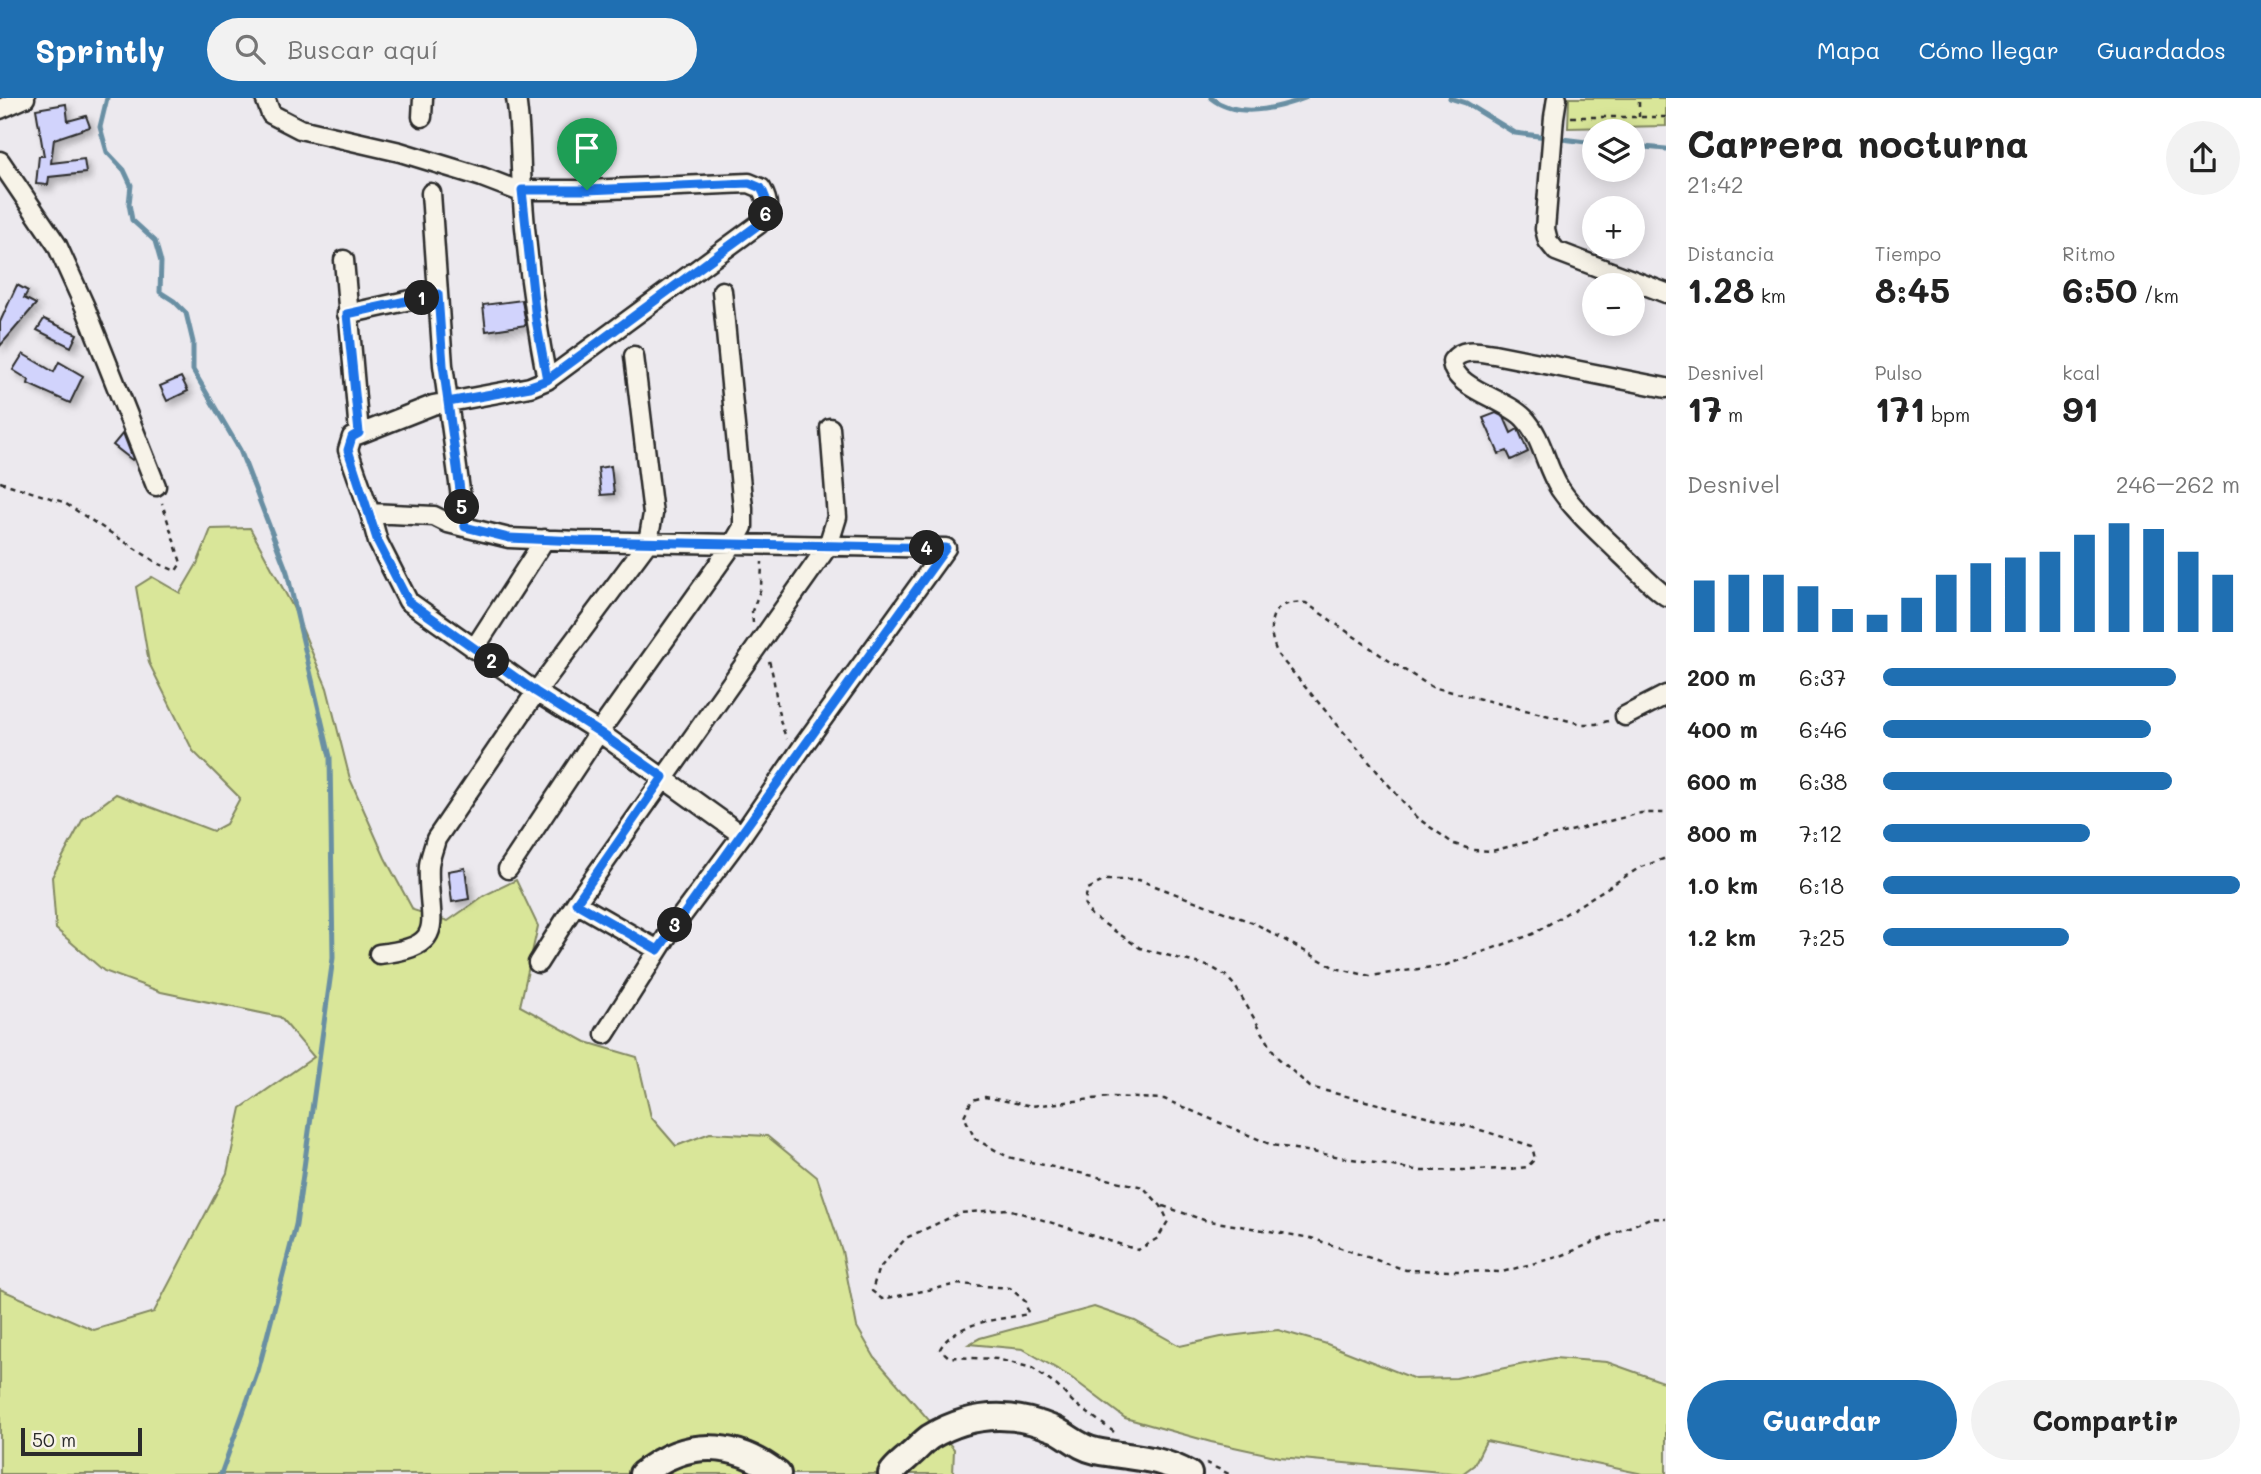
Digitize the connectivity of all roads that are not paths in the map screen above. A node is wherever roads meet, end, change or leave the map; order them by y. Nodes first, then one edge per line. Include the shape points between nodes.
1 (25, 98) edge
2 (265, 98) edge
3 (423, 98) edge
4 (516, 98) edge
5 (1557, 98) edge
6 (0, 109) edge
7 (422, 117) dead end
8 (0, 161) edge
9 (522, 190) junction
10 (431, 193) dead end
11 (344, 260) dead end
12 (722, 291) dead end
13 (1666, 293) edge
14 (438, 294) junction
15 (347, 314) junction
16 (634, 356) dead end
17 (547, 380) junction
18 (1666, 388) edge
19 (448, 402) junction
20 (830, 428) dead end
21 (359, 433) junction
22 (156, 486) road end
23 (370, 513) junction
24 (465, 527) junction
25 (545, 539) junction
26 (648, 542) junction
27 (733, 544) junction
28 (828, 546) junction
29 (1666, 596) edge
30 (474, 649) junction
31 (536, 692) junction
32 (1666, 695) edge
33 (1625, 716) road end
34 (599, 732) junction
35 (663, 777) junction
36 (742, 835) junction
37 (508, 869) dead end
38 (576, 903) junction
39 (658, 950) junction
40 (379, 954) dead end
41 (538, 963) dead end
42 (606, 1034) dead end
43 (1193, 1466) edge
44 (642, 1474) edge
45 (778, 1474) edge
46 (891, 1474) edge

1 - 6 street
2 - 9 street via 271,114 300,129 400,152
3 - 7 street
4 - 9 street
5 - 13 street via 1545,229 1548,241 1556,251
8 - 22 street via 57,245
9 - 17 street
9 - 17 street via 749,183 761,188 768,205 758,225
10 - 14 street
11 - 15 street
12 - 27 street via 743,508 743,527
14 - 15 street
14 - 19 street
15 - 21 street
16 - 26 street via 653,514
17 - 19 street
18 - 29 street via 1494,354 1467,351 1452,361 1464,384 1514,408 1536,431 1560,489
19 - 21 street
19 - 24 street
20 - 28 street via 837,517
21 - 23 street via 352,437 348,450
23 - 24 street via 434,516
23 - 30 street via 378,542 408,601
24 - 25 street via 509,538
25 - 26 street
25 - 30 street
26 - 27 street
26 - 31 street
27 - 28 street
27 - 34 street
28 - 35 street
28 - 36 street via 946,548
30 - 31 street
31 - 34 street
31 - 40 street via 436,839 429,863 431,930 422,943 405,951
32 - 33 street
34 - 35 street
34 - 37 street
35 - 36 street
35 - 38 street
36 - 39 street
38 - 39 street
38 - 41 street
39 - 42 street
43 - 46 street via 1096,1451 1056,1430 1003,1416 982,1418 929,1438
44 - 45 street via 683,1450 704,1447 739,1453

